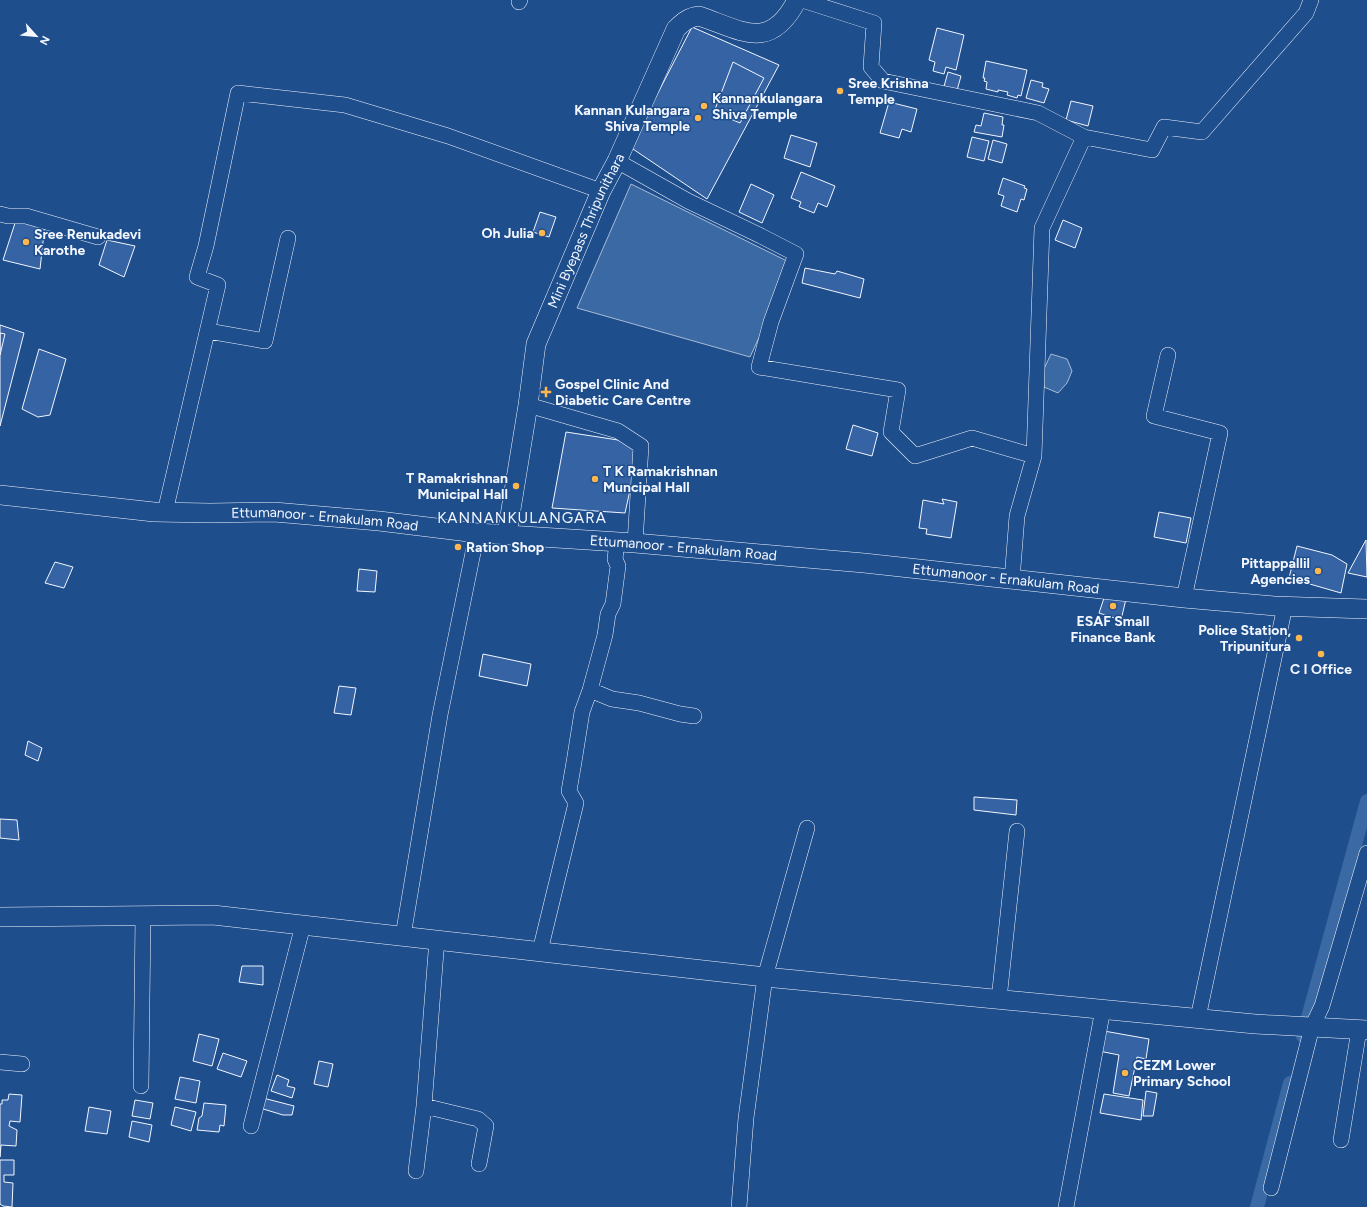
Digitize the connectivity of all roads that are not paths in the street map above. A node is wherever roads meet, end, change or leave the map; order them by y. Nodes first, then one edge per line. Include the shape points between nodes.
1 (797, 0) edge
2 (802, 0) edge
3 (1311, 0) edge
4 (1084, 137) junction
5 (617, 161) junction
6 (600, 191) junction
7 (0, 214) edge
8 (98, 237) dead end
9 (288, 238) dead end
10 (208, 330) junction
11 (1168, 355) dead end
12 (528, 405) junction
13 (1034, 456) junction
14 (0, 494) edge
15 (165, 512) junction
16 (477, 533) junction
17 (508, 534) junction
18 (626, 543) junction
19 (1012, 580) junction
20 (1184, 598) junction
21 (1285, 606) junction
22 (1367, 609) edge
23 (590, 690) junction
24 (694, 716) dead end
25 (807, 828) dead end
26 (1017, 831) dead end
27 (1367, 853) edge
28 (143, 916) junction
29 (0, 917) edge
30 (303, 925) junction
31 (403, 936) junction
32 (438, 940) junction
33 (540, 951) junction
34 (765, 977) junction
35 (999, 999) junction
36 (1103, 1009) junction
37 (1198, 1018) junction
38 (1312, 1027) junction
39 (1363, 1030) edge
40 (0, 1062) edge
41 (22, 1064) dead end
42 (141, 1086) dead end
43 (424, 1106) junction
44 (251, 1126) dead end
45 (1341, 1140) dead end
46 (479, 1164) dead end
47 (416, 1171) dead end
48 (1271, 1188) dead end
49 (739, 1207) edge
50 (1066, 1207) edge

1 - 5 main road, Mini Byepass Thripunithara via 790,14 777,27 764,34 752,34 699,16 683,21 676,29
2 - 4 street via 874,23 871,67 883,81 1038,113
3 - 4 street via 1306,13 1202,132 1164,127 1152,150
4 - 13 street via 1042,228
5 - 6 main road, Mini Byepass Thripunithara
5 - 13 street via 688,201 796,254 771,322 759,367 898,390 891,432 915,456 972,438
6 - 10 street via 448,136 345,105 238,93 206,246 197,277 218,285
6 - 12 main road, Mini Byepass Thripunithara via 536,344
7 - 8 street via 26,216
9 - 10 street via 265,341
10 - 15 street
11 - 20 street via 1154,416 1220,434
12 - 17 main road, Mini Byepass Thripunithara
12 - 18 street via 618,430 641,446
13 - 19 street via 1017,516
14 - 15 main road, Ettumanoor - Ernakulam Road
15 - 16 main road, Ettumanoor - Ernakulam Road via 274,512
16 - 17 main road, Ettumanoor - Ernakulam Road
16 - 31 street via 440,715
17 - 18 main road, Ettumanoor - Ernakulam Road
18 - 19 main road, Ettumanoor - Ernakulam Road via 864,563
18 - 23 street via 615,559 618,566 613,604 608,614
19 - 20 main road, Ettumanoor - Ernakulam Road
20 - 21 main road, Ettumanoor - Ernakulam Road
21 - 22 main road, Ettumanoor - Ernakulam Road
21 - 37 street
23 - 24 street via 612,698
23 - 33 street via 582,712 569,791 576,803
25 - 34 street
26 - 35 street
27 - 38 street via 1322,1006
28 - 29 main road
28 - 30 main road via 213,915
28 - 42 street
30 - 31 main road
30 - 44 street
31 - 32 main road
32 - 33 main road
32 - 43 street
33 - 34 main road
34 - 35 main road
34 - 49 street via 746,1118
35 - 36 main road
36 - 37 main road
36 - 50 street
37 - 38 main road
38 - 39 main road
38 - 48 street
39 - 45 street
40 - 41 street
43 - 46 street via 478,1119 486,1126
43 - 47 street

